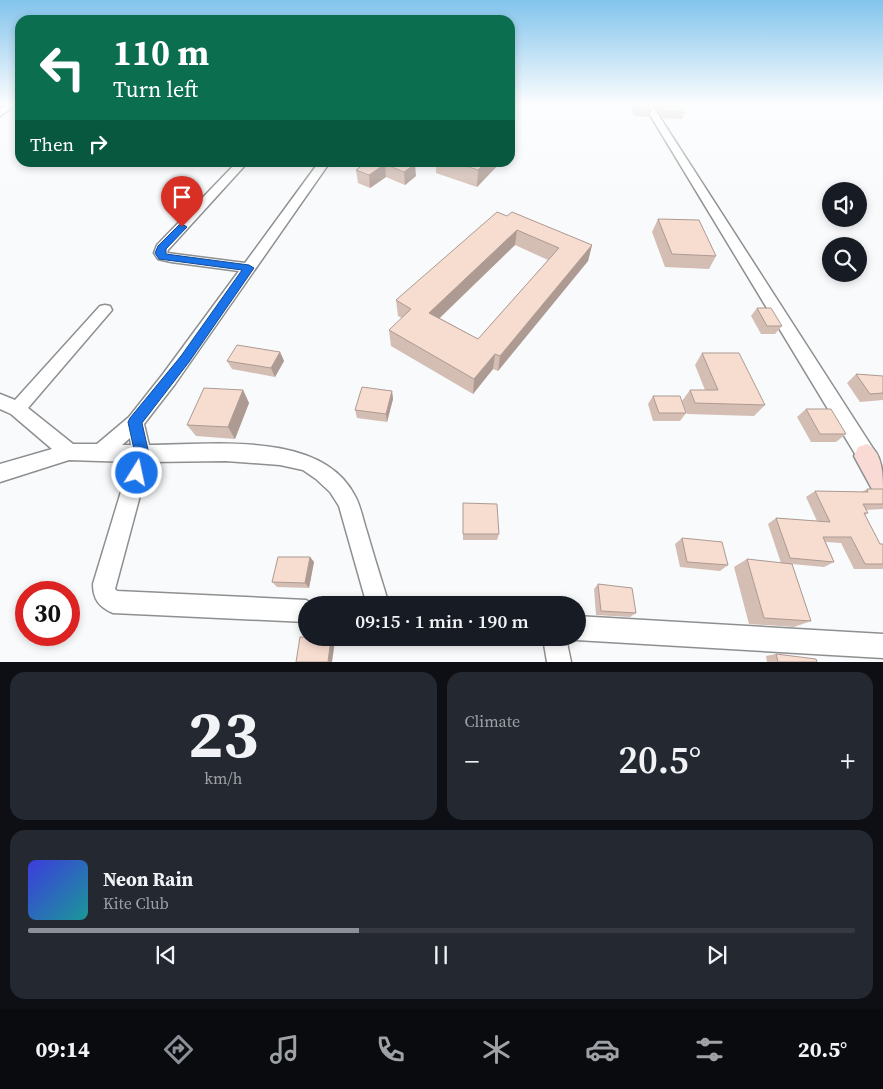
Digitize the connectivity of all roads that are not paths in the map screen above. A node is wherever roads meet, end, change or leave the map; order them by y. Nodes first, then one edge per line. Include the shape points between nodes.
1 (669, 136) edge
2 (238, 167) edge
3 (321, 167) edge
4 (249, 268) junction
5 (105, 310) dead end
6 (0, 401) edge
7 (17, 408) junction
8 (135, 422) junction
9 (69, 452) junction
10 (101, 452) junction
11 (142, 454) junction
12 (875, 456) edge
13 (0, 473) edge
14 (883, 482) edge
15 (375, 596) edge
16 (298, 611) edge
17 (586, 629) edge
18 (557, 646) edge
19 (883, 646) edge
20 (559, 662) edge

1 - 12 street
2 - 4 street via 160,253 171,258
3 - 4 street
4 - 8 street via 185,359
5 - 7 street
6 - 7 street
7 - 9 street
8 - 10 street
8 - 11 street
9 - 10 street
9 - 13 street
10 - 11 street
11 - 15 street via 280,456 307,463 323,472 338,485 348,502
11 - 16 street via 104,584 104,594 113,602
12 - 14 street
17 - 19 street
18 - 20 street

